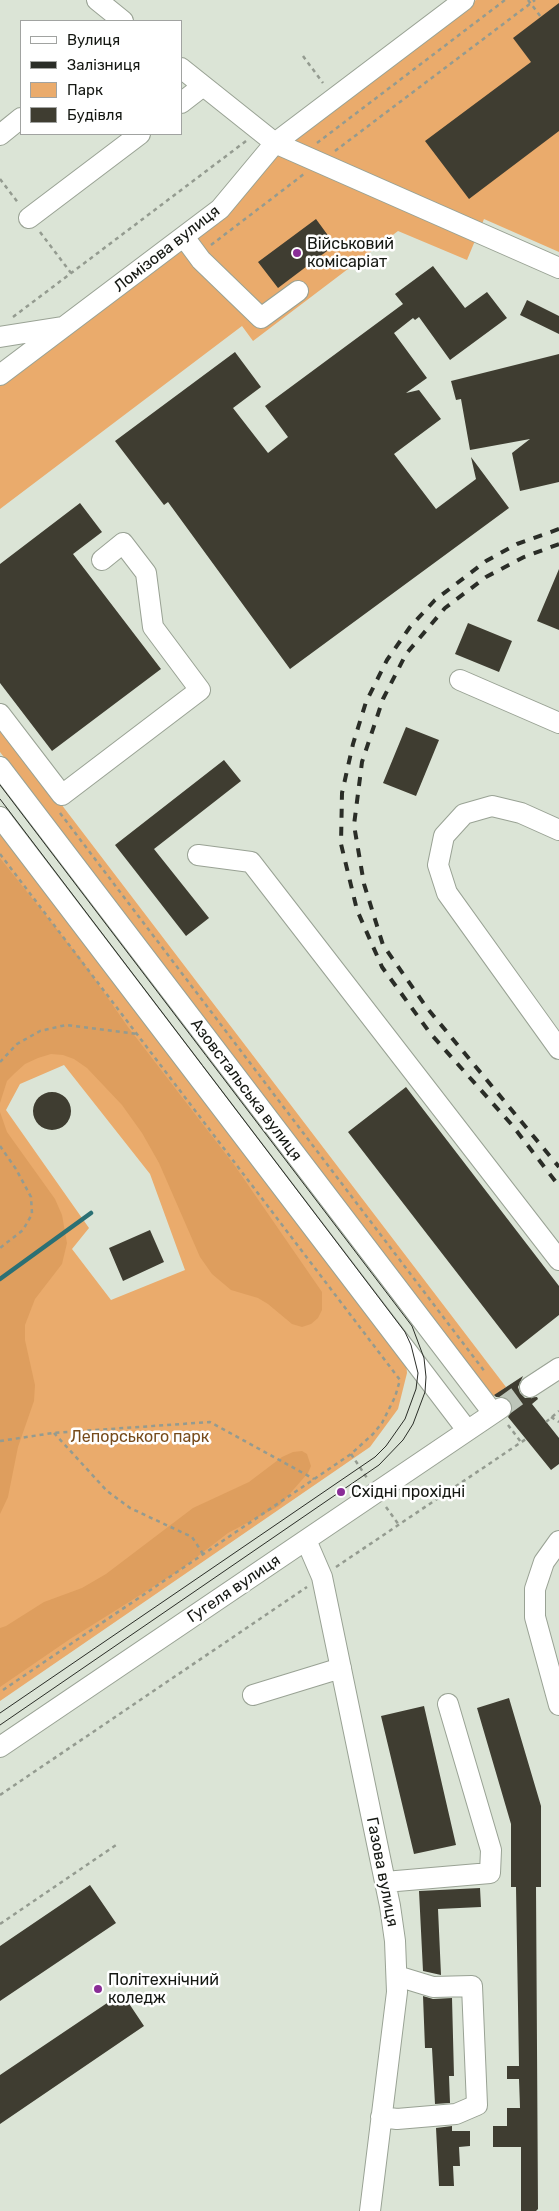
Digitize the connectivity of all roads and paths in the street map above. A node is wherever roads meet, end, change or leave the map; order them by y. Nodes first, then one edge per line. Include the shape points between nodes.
1 (97, 0) edge
2 (464, 0) edge
3 (505, 0) edge
4 (535, 0) edge
5 (529, 2) edge
6 (540, 16) dead end
7 (122, 20) edge
8 (303, 56) dead end
9 (182, 69) edge
10 (203, 86) junction
11 (315, 89) dead end
12 (182, 102) edge
13 (20, 119) edge
14 (0, 134) edge
15 (139, 135) edge
16 (267, 137) junction
17 (301, 155) junction
18 (320, 163) junction
19 (29, 218) dead end
20 (184, 237) junction
21 (197, 255) junction
22 (559, 268) edge
23 (298, 291) dead end
24 (64, 327) junction
25 (4, 329) edge
26 (0, 376) edge
27 (102, 560) dead end
28 (460, 680) dead end
29 (0, 714) edge
30 (559, 723) edge
31 (0, 767) edge
32 (54, 806) dead end
33 (0, 817) edge
34 (558, 826) edge
35 (0, 854) edge
36 (198, 855) dead end
37 (137, 1034) junction
38 (559, 1049) edge
39 (0, 1062) edge
40 (0, 1146) edge
41 (0, 1248) edge
42 (559, 1260) edge
43 (559, 1368) edge
44 (484, 1370) dead end
45 (530, 1388) tunnel mouth
46 (497, 1410) joint
47 (559, 1411) edge
48 (552, 1418) junction
49 (546, 1422) dead end
50 (559, 1422) edge
51 (467, 1430) junction
52 (53, 1433) junction
53 (526, 1439) dead end
54 (0, 1441) edge
55 (314, 1479) junction
56 (306, 1540) junction
57 (559, 1541) edge
58 (203, 1554) junction
59 (322, 1577) junction
60 (341, 1668) junction
61 (0, 1692) edge
62 (253, 1695) dead end
63 (448, 1704) dead end
64 (559, 1705) edge
65 (0, 1747) edge
66 (0, 1795) edge
67 (116, 1845) dead end
68 (386, 1882) junction
69 (0, 1924) edge
70 (397, 1976) junction
71 (381, 2117) junction
72 (370, 2211) edge

1 - 7 street
2 - 16 street, Ломізова вулиця
3 - 17 path
4 - 5 path
5 - 6 path
5 - 18 path
8 - 11 path via 323,83
9 - 10 street
10 - 12 street
10 - 16 street
13 - 14 street
15 - 19 street
16 - 17 street
16 - 20 street, Ломізова вулиця via 220,210
16 - 25 path
17 - 18 street
18 - 21 path
18 - 22 street
20 - 21 street
20 - 24 street, Ломізова вулиця
21 - 23 street via 262,318
24 - 25 street
24 - 26 street, Ломізова вулиця
27 - 29 street via 123,543 146,573 153,627 200,690 62,795
28 - 30 street
31 - 46 street, Азовстальська вулиця
32 - 44 path
33 - 51 street, Азовстальська вулиця
34 - 38 street via 492,806 464,814 444,836 438,865 447,893
35 - 37 path
36 - 42 street via 251,862
37 - 39 path via 66,1024 32,1035 17,1044
37 - 55 path via 400,1380 389,1411 373,1434
40 - 41 path via 30,1197 32,1214 23,1230
43 - 45 street
46 - 51 street, Гугеля вулиця
47 - 48 path
48 - 49 path
48 - 50 path
51 - 56 street, Гугеля вулиця
52 - 54 path
52 - 55 path via 210,1422
52 - 58 path via 107,1491 130,1508 192,1538
53 - 59 path
55 - 58 path
56 - 59 street, Газова вулиця
56 - 65 street, Гугеля вулиця
57 - 64 street via 544,1562 535,1589 535,1617
58 - 61 path
59 - 60 street, Газова вулиця
59 - 66 path
60 - 62 street
60 - 68 street, Газова вулиця
63 - 68 street via 490,1850 490,1873
67 - 69 path
68 - 70 street, Газова вулиця
70 - 71 street, Газова вулиця
70 - 71 street via 433,1987 472,1986 477,2105 456,2114 397,2119
71 - 72 street, Газова вулиця

